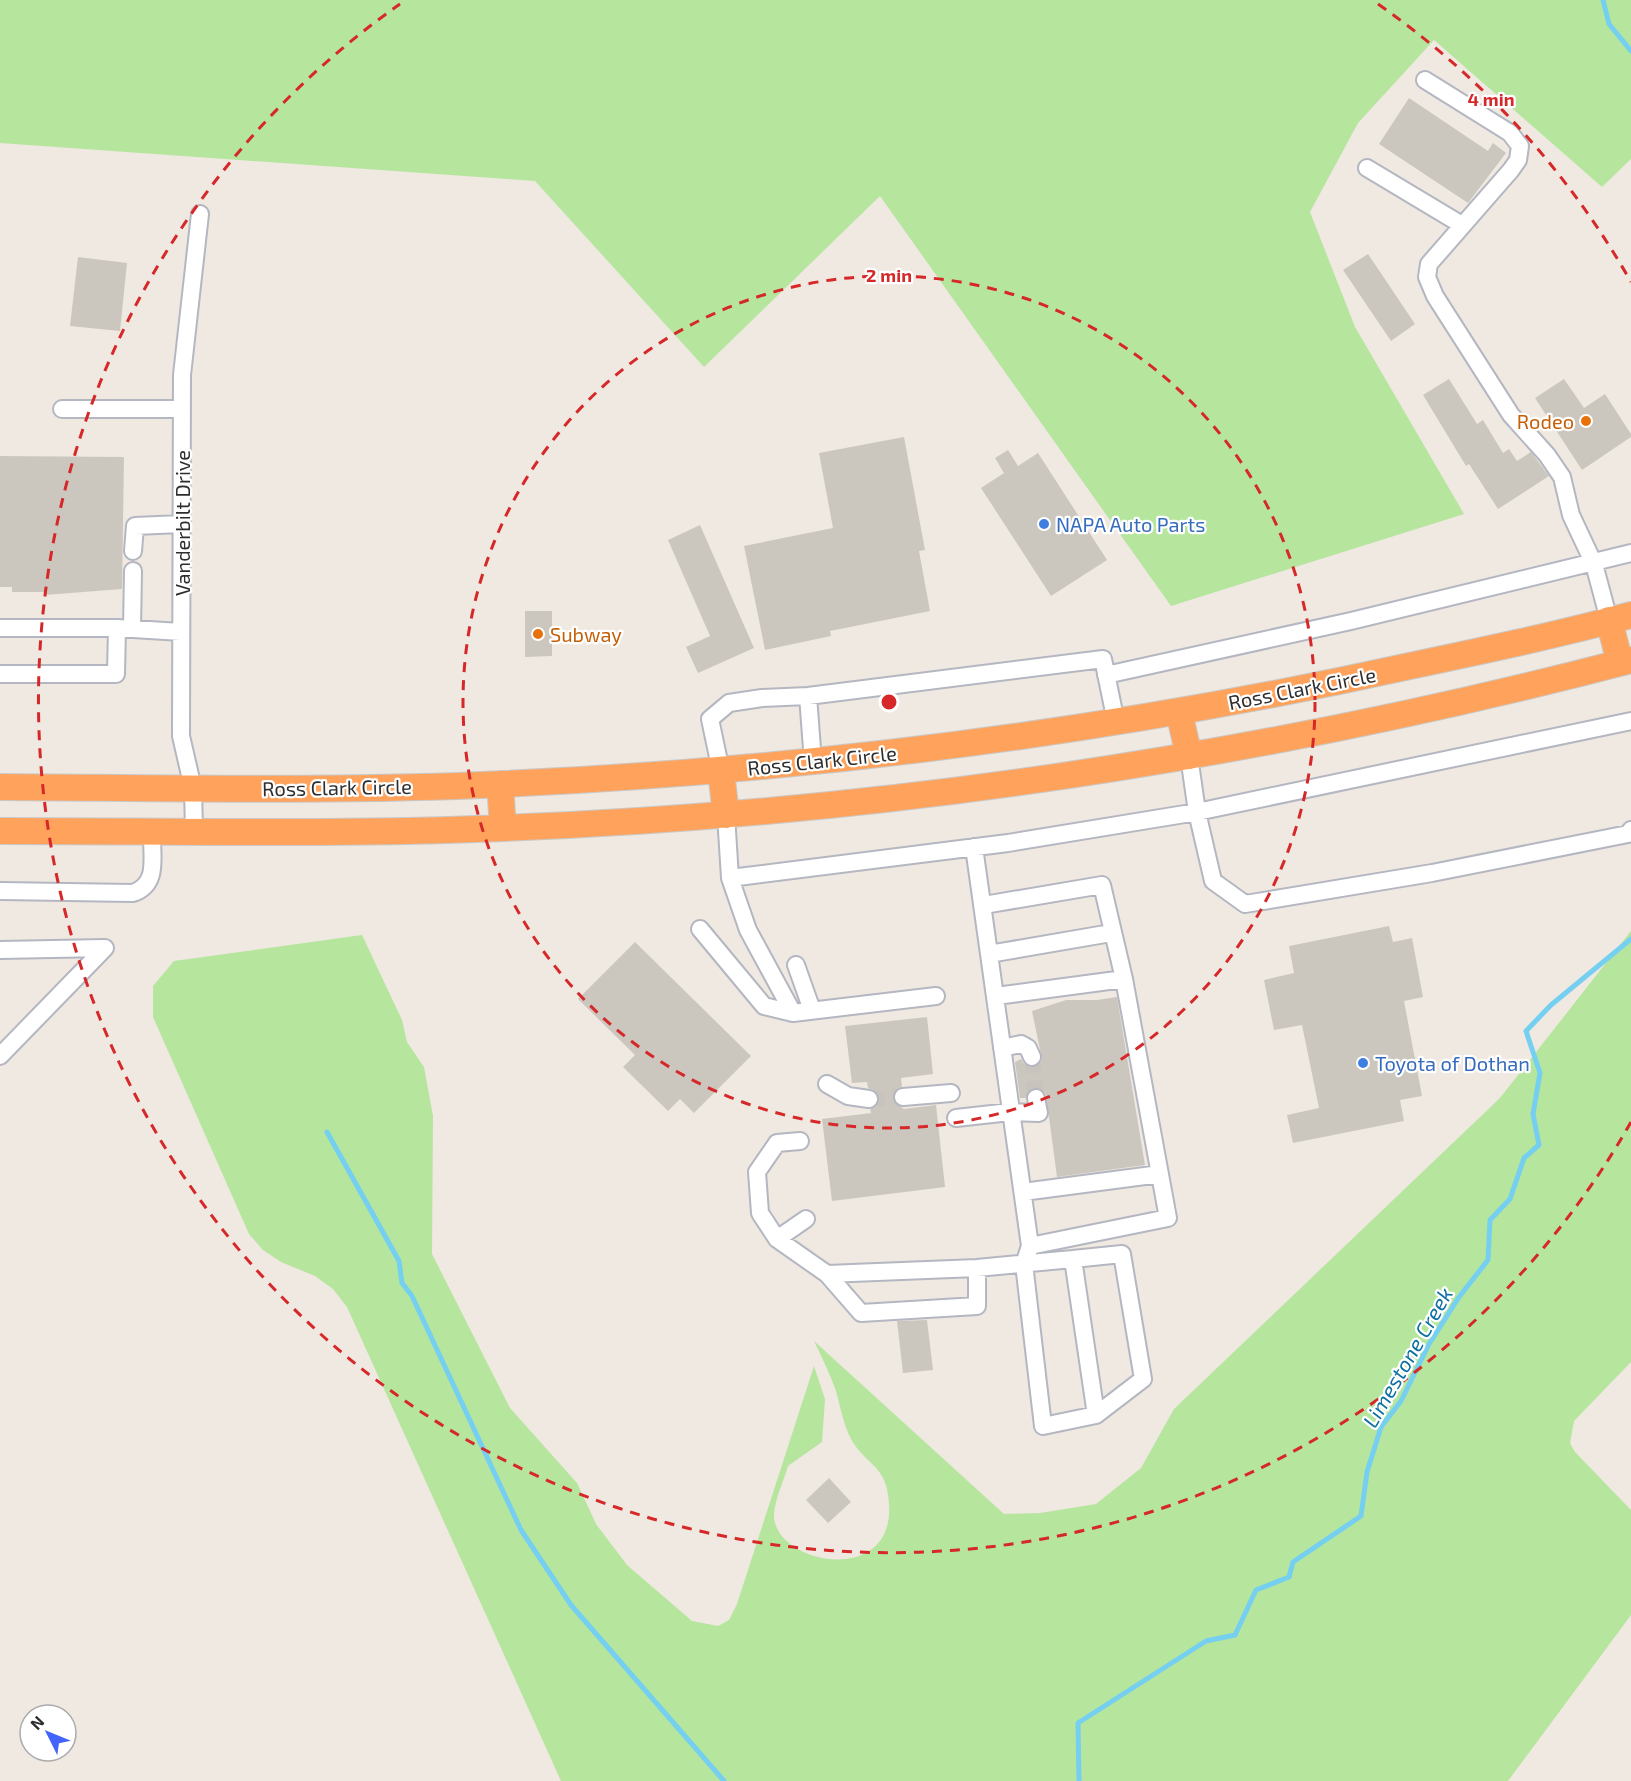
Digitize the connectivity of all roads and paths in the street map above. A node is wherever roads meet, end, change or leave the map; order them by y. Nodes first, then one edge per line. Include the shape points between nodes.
1 (1425, 80) dead end
2 (1367, 168) dead end
3 (200, 214) dead end
4 (1462, 225) junction
5 (182, 408) junction
6 (62, 409) dead end
7 (182, 524) junction
8 (133, 551) dead end
9 (1631, 553) edge
10 (1594, 564) junction
11 (133, 571) dead end
12 (1620, 618) edge
13 (0, 628) edge
14 (124, 629) junction
15 (181, 632) junction
16 (1625, 661) edge
17 (0, 674) edge
18 (1106, 675) junction
19 (808, 696) junction
20 (1179, 712) junction
21 (1631, 721) edge
22 (1116, 722) junction
23 (1189, 756) junction
24 (813, 762) junction
25 (721, 771) junction
26 (500, 784) junction
27 (0, 787) edge
28 (193, 788) junction
29 (1197, 812) junction
30 (726, 815) junction
31 (503, 828) junction
32 (1631, 830) edge
33 (0, 831) edge
34 (152, 831) junction
35 (194, 831) junction
36 (974, 847) junction
37 (730, 878) junction
38 (0, 891) edge
39 (984, 905) junction
40 (700, 929) dead end
41 (1111, 933) junction
42 (0, 950) edge
43 (989, 954) junction
44 (796, 965) dead end
45 (1124, 979) junction
46 (936, 996) dead end
47 (996, 996) junction
48 (812, 1010) junction
49 (793, 1013) junction
50 (1002, 1048) junction
51 (0, 1056) edge
52 (1032, 1057) dead end
53 (827, 1084) dead end
54 (951, 1093) dead end
55 (903, 1097) tunnel mouth
56 (1036, 1098) tunnel mouth
57 (869, 1099) tunnel mouth
58 (1010, 1112) junction
59 (956, 1118) dead end
60 (800, 1141) dead end
61 (1160, 1174) junction
62 (1023, 1192) junction
63 (806, 1219) dead end
64 (777, 1239) junction
65 (1030, 1246) junction
66 (1073, 1259) junction
67 (1024, 1264) junction
68 (977, 1268) junction
69 (827, 1274) junction
70 (1096, 1415) junction

1 - 4 street via 1510,133 1520,146 1518,160 1511,170
2 - 4 street
3 - 5 street, Vanderbilt Drive via 182,375
4 - 10 street via 1428,264 1428,284 1512,416 1562,477 1571,515
5 - 6 street
5 - 7 street, Vanderbilt Drive
7 - 8 street via 135,526
7 - 15 street, Vanderbilt Drive
9 - 10 street
10 - 12 street
10 - 18 street
11 - 14 street
12 - 16 highway
12 - 20 highway, Ross Clark Circle via 1340,681
13 - 14 street
14 - 15 street
14 - 17 street via 116,674
15 - 28 street, Vanderbilt Drive via 181,736
16 - 23 highway via 1371,720
18 - 19 street via 1103,659
18 - 22 street
19 - 24 street
19 - 25 street via 729,703 710,719
20 - 22 highway, Ross Clark Circle
20 - 23 highway
21 - 29 street
22 - 24 highway, Ross Clark Circle
23 - 29 street
23 - 30 highway via 991,785
24 - 25 highway, Ross Clark Circle
25 - 26 highway, Ross Clark Circle
25 - 30 highway
26 - 28 highway, Ross Clark Circle
26 - 31 highway
27 - 28 highway, Ross Clark Circle
28 - 35 street, Vanderbilt Drive
29 - 32 street via 1214,881 1245,904 1432,873 1628,834
29 - 36 street
30 - 31 highway
30 - 37 street
31 - 35 highway
33 - 34 highway
34 - 35 highway
34 - 38 street via 151,881 145,889
36 - 37 street
36 - 39 street
37 - 49 street via 748,930
39 - 41 street via 1102,885
39 - 43 street
40 - 49 street via 764,1006
41 - 43 street
41 - 45 street
42 - 51 street via 105,948
43 - 47 street
44 - 48 street
45 - 47 street
45 - 61 street
46 - 48 street
47 - 50 street
48 - 49 street
50 - 52 street via 1021,1044
50 - 58 street
53 - 57 street via 848,1096
54 - 55 street
56 - 58 street via 1039,1113
58 - 59 street
58 - 62 street
60 - 64 street via 777,1143 757,1172 760,1212
61 - 62 street
61 - 65 street via 1168,1218
62 - 65 street
63 - 64 street
64 - 69 street
65 - 67 street
66 - 67 street
66 - 70 street
66 - 70 street via 1122,1254 1143,1379
67 - 68 street
67 - 70 street via 1043,1426
68 - 69 street
68 - 69 street via 977,1306 861,1313

